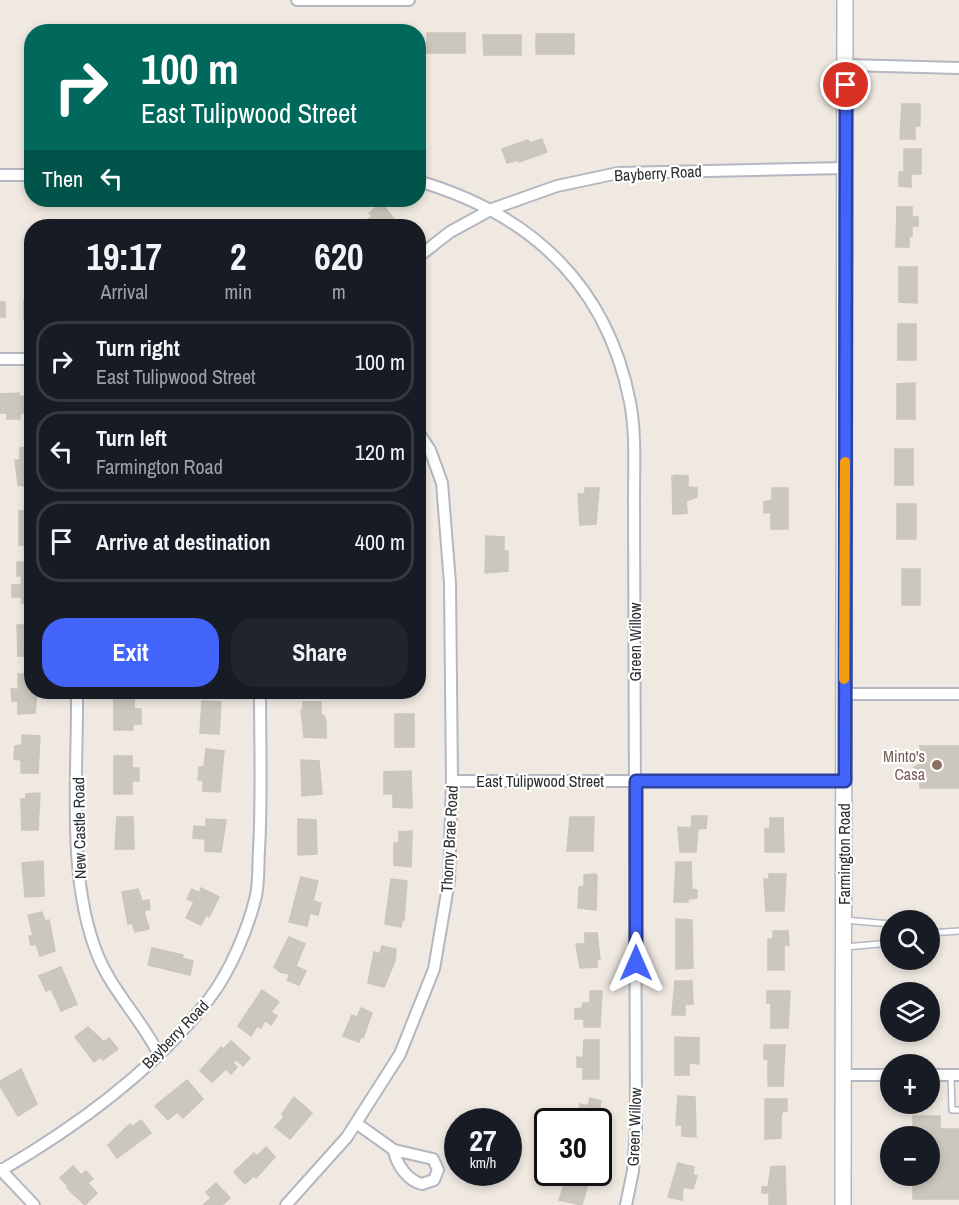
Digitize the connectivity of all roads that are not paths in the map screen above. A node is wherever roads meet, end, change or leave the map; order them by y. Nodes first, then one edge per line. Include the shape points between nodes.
1 (297, 0) edge
2 (409, 0) edge
3 (845, 0) edge
4 (846, 65) junction
5 (959, 68) edge
6 (846, 168) junction
7 (0, 175) edge
8 (24, 175) edge
9 (426, 183) edge
10 (492, 209) junction
11 (426, 251) edge
12 (0, 359) edge
13 (24, 359) edge
14 (426, 444) edge
15 (844, 694) junction
16 (959, 694) edge
17 (77, 699) edge
18 (260, 699) edge
19 (452, 781) junction
20 (636, 781) junction
21 (845, 781) junction
22 (844, 920) junction
23 (880, 923) edge
24 (959, 931) edge
25 (940, 932) edge
26 (880, 944) edge
27 (844, 947) junction
28 (158, 1053) junction
29 (843, 1075) junction
30 (880, 1075) edge
31 (955, 1075) edge
32 (959, 1110) edge
33 (356, 1123) junction
34 (394, 1150) dead end
35 (0, 1170) edge
36 (34, 1205) edge
37 (286, 1205) edge
38 (626, 1205) edge
39 (843, 1205) edge

1 - 2 street
3 - 4 street, Farmington Road
4 - 5 street
4 - 6 street, Farmington Road
6 - 10 street, Bayberry Road via 618,173 557,186
6 - 15 street, Farmington Road
7 - 8 street
9 - 10 street, Green Willow via 460,193
10 - 11 street, Bayberry Road via 450,232
10 - 20 street, Green Willow via 548,248 589,298 616,348 630,404 634,454
12 - 13 street
14 - 19 street, Thorny Brae Road via 442,483 447,530
15 - 16 street
15 - 21 street, Farmington Road
17 - 28 street, New Castle Road via 78,875 83,907 99,958 117,993
18 - 28 street, Bayberry Road via 256,894 242,942 211,997
19 - 20 street, East Tulipwood Street
19 - 33 street, Thorny Brae Road via 449,881 434,969 400,1054
20 - 21 street, East Tulipwood Street
20 - 38 street, Green Willow via 636,1128
21 - 22 street, Farmington Road
22 - 23 lane
22 - 27 street, Farmington Road
24 - 25 lane
26 - 27 lane
27 - 29 street, Farmington Road
28 - 35 street, Bayberry Road via 107,1097 28,1155
29 - 30 street
29 - 39 street, Farmington Road
31 - 32 lane via 952,1110
33 - 34 street
33 - 37 street, Thorny Brae Road
35 - 36 street

